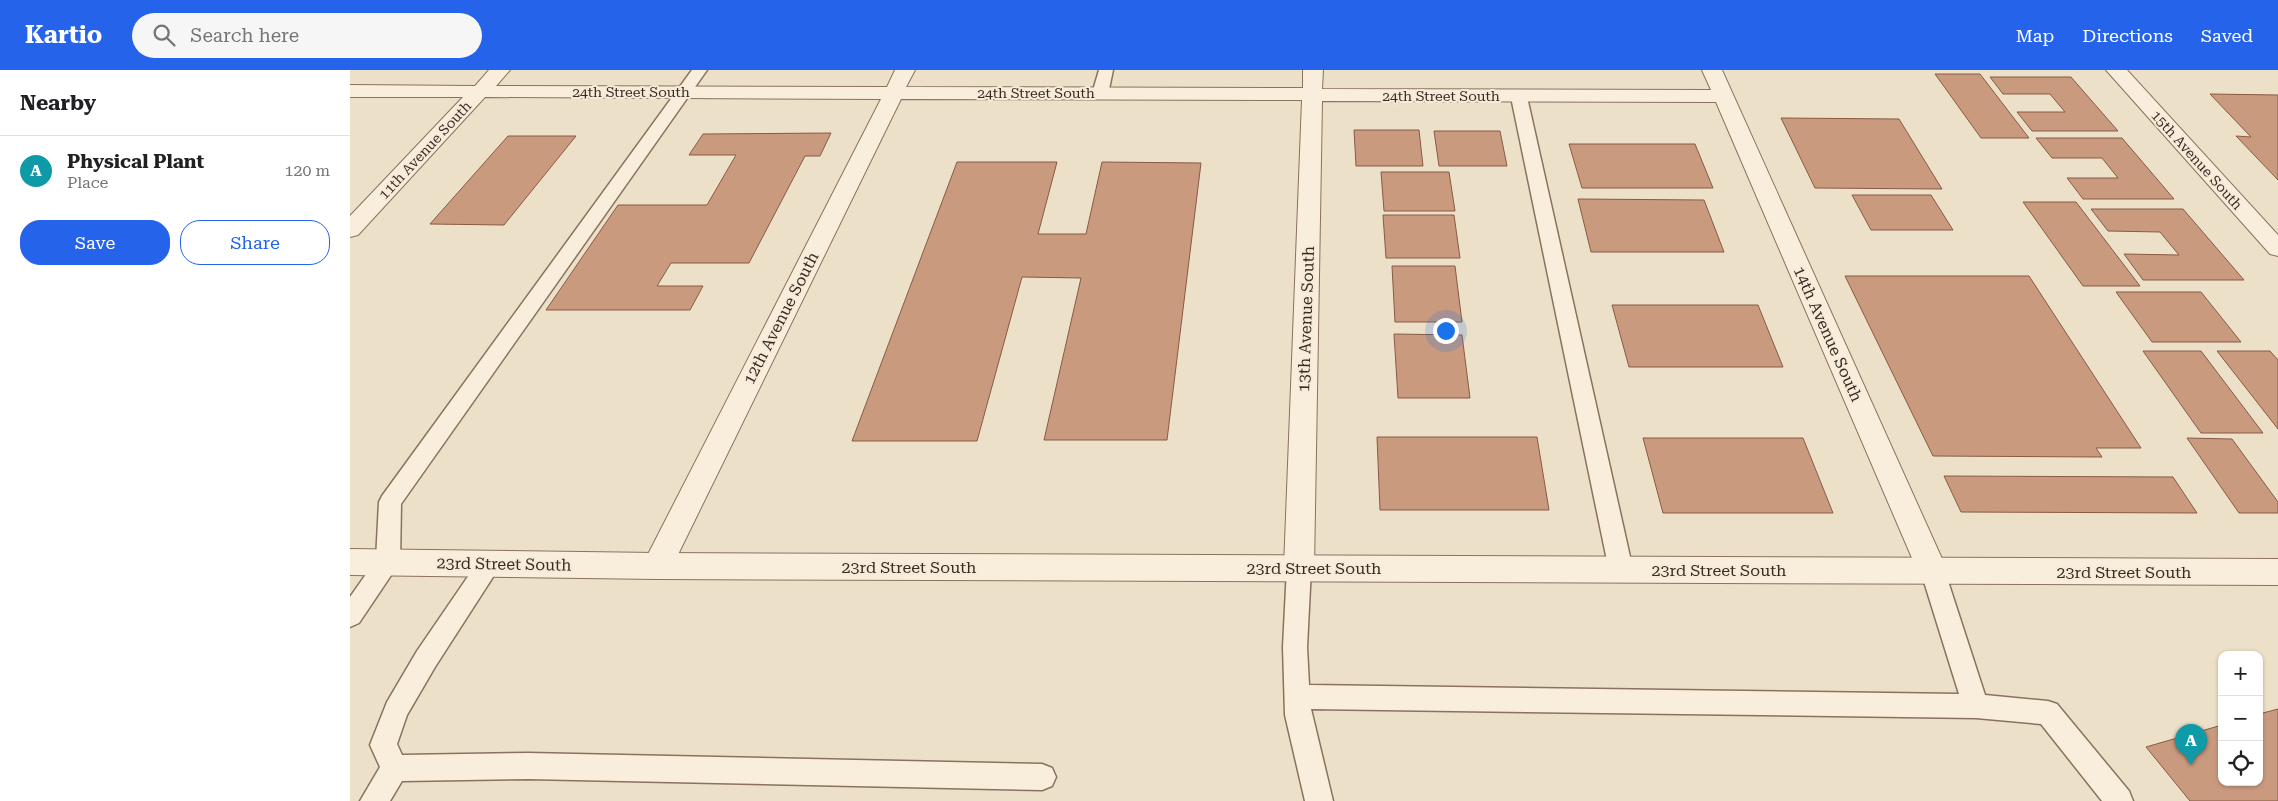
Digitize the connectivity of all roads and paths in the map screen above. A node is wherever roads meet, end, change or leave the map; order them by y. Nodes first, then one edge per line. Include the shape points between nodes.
1 (500, 70) edge
2 (700, 70) edge
3 (905, 70) edge
4 (1106, 70) edge
5 (1313, 70) edge
6 (1712, 70) edge
7 (2116, 70) edge
8 (350, 91) edge
9 (480, 92) junction
10 (684, 92) junction
11 (894, 93) junction
12 (1100, 94) junction
13 (1313, 95) junction
14 (1723, 96) junction
15 (1519, 97) junction
16 (350, 230) edge
17 (2278, 249) edge
18 (350, 562) edge
19 (388, 562) junction
20 (490, 563) junction
21 (658, 566) junction
22 (1299, 568) junction
23 (1621, 570) junction
24 (1933, 572) junction
25 (2278, 572) edge
26 (350, 616) edge
27 (1296, 698) junction
28 (1976, 706) junction
29 (395, 768) junction
30 (1042, 776) dead end
31 (374, 801) edge
32 (1319, 801) edge
33 (2119, 801) edge

1 - 9 street, 11th Avenue South
2 - 10 lane
3 - 11 street, 12th Avenue South
4 - 12 lane
5 - 13 street, 13th Avenue South
6 - 14 street, 14th Avenue South
7 - 17 street, 15th Avenue South
8 - 9 street, 24th Street South
9 - 10 street, 24th Street South
9 - 16 street, 11th Avenue South
10 - 11 street, 24th Street South
10 - 19 lane via 390,502
11 - 12 street, 24th Street South
11 - 21 street, 12th Avenue South
12 - 13 street, 24th Street South
13 - 15 street, 24th Street South
13 - 22 street, 13th Avenue South
14 - 15 street, 24th Street South
14 - 24 street, 14th Avenue South
15 - 23 lane
18 - 19 street, 23rd Street South
19 - 20 street, 23rd Street South
19 - 26 lane
20 - 21 street, 23rd Street South
20 - 29 lane via 396,710 383,745
21 - 22 street, 23rd Street South
22 - 23 street, 23rd Street South
22 - 27 lane
23 - 24 street, 23rd Street South
24 - 25 street, 23rd Street South
24 - 28 lane
27 - 28 lane
27 - 32 lane
28 - 33 lane via 2048,712
29 - 30 lane via 528,766
29 - 31 lane

